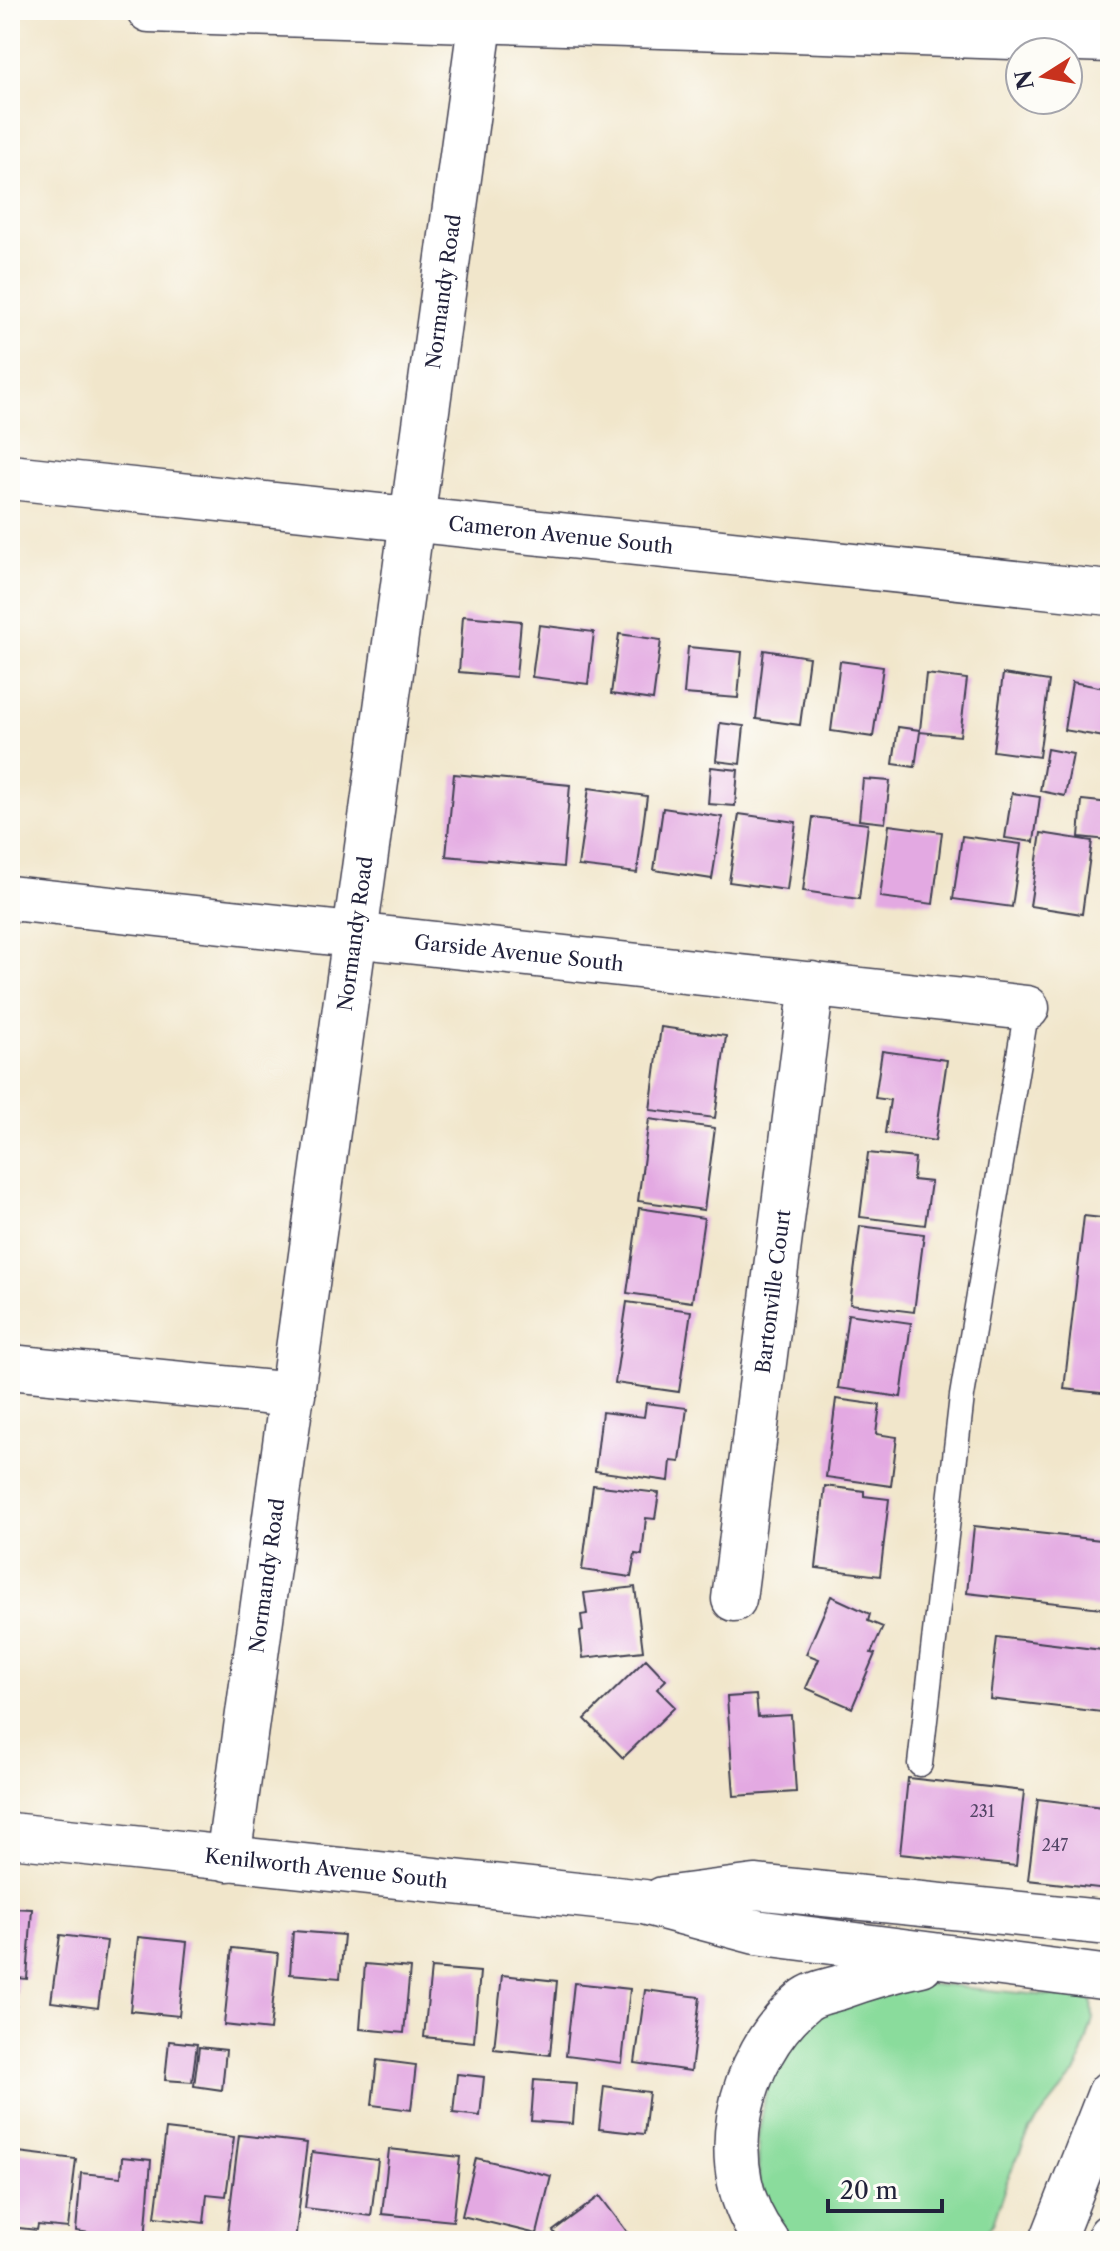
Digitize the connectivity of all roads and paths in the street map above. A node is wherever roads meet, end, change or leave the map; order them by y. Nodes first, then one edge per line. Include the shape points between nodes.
1 (149, 10) edge
2 (482, 15) edge
3 (1110, 40) edge
4 (10, 477) edge
5 (411, 521) junction
6 (1110, 593) edge
7 (10, 898) edge
8 (357, 934) junction
9 (812, 984) junction
10 (1027, 1008) joint
11 (10, 1367) edge
12 (293, 1395) junction
13 (734, 1599) dead end
14 (920, 1764) dead end
15 (10, 1835) edge
16 (228, 1859) junction
17 (644, 1902) junction
18 (1110, 1923) edge
19 (947, 1958) junction
20 (1110, 1978) edge
21 (1108, 2099) edge
22 (767, 2241) edge
23 (1024, 2241) edge
24 (1052, 2241) edge

1 - 2 street
2 - 3 street
2 - 5 street, Normandy Road
4 - 5 street, Cameron Avenue South
5 - 6 street, Cameron Avenue South
5 - 8 street, Normandy Road
7 - 8 street, Garside Avenue South
8 - 9 street, Garside Avenue South
8 - 12 street, Normandy Road
9 - 10 street, Garside Avenue South
9 - 13 street, Bartonville Court
10 - 14 lane via 962,1396
11 - 12 street
12 - 16 street, Normandy Road
15 - 16 street, Kenilworth Avenue South
16 - 17 street, Kenilworth Avenue South
17 - 18 street, Kenilworth Avenue South via 755,1887
17 - 19 street, Kenilworth Avenue South via 756,1932
19 - 20 street, Kenilworth Avenue South
19 - 22 street via 870,1975 804,2000 771,2036 740,2110 736,2152 744,2197
21 - 23 street
21 - 24 street

